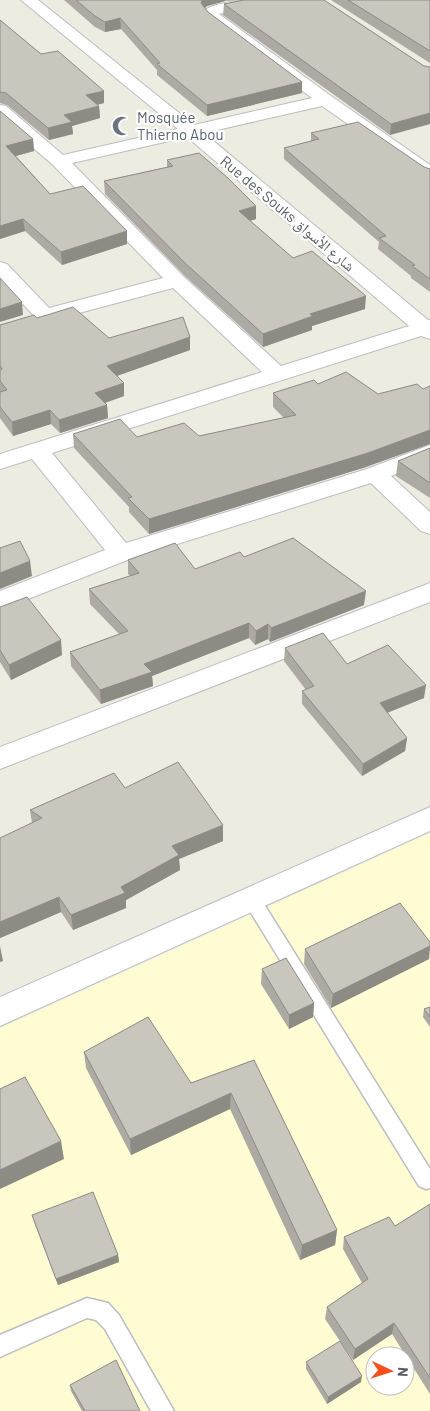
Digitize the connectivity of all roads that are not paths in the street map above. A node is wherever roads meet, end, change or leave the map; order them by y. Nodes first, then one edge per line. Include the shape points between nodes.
1 (29, 0) edge
2 (264, 0) edge
3 (325, 100) junction
4 (0, 110) edge
5 (190, 130) junction
6 (59, 160) junction
7 (430, 173) edge
8 (0, 268) edge
9 (177, 281) junction
10 (428, 329) edge
11 (278, 375) junction
12 (37, 450) junction
13 (430, 452) edge
14 (0, 462) edge
15 (375, 474) junction
16 (430, 526) edge
17 (121, 553) junction
18 (430, 592) edge
19 (0, 601) edge
20 (0, 758) edge
21 (430, 818) edge
22 (251, 898) junction
23 (0, 1012) edge
24 (426, 1180) dead end
25 (0, 1346) edge
26 (163, 1411) edge

1 - 5 street, Rue des Souks شارع الأسواق
2 - 3 street via 211,12 214,18
3 - 5 street
3 - 7 street
4 - 6 street
5 - 6 street
5 - 10 street, Rue des Souks شارع الأسواق
6 - 9 street
8 - 9 street via 36,319
9 - 11 street
10 - 11 street
11 - 12 street
12 - 14 street
12 - 17 street
13 - 15 street
15 - 16 street
15 - 17 street
17 - 19 street
18 - 20 street
21 - 22 street
22 - 23 street
22 - 24 lane
25 - 26 lane via 87,1308 101,1310 112,1322

